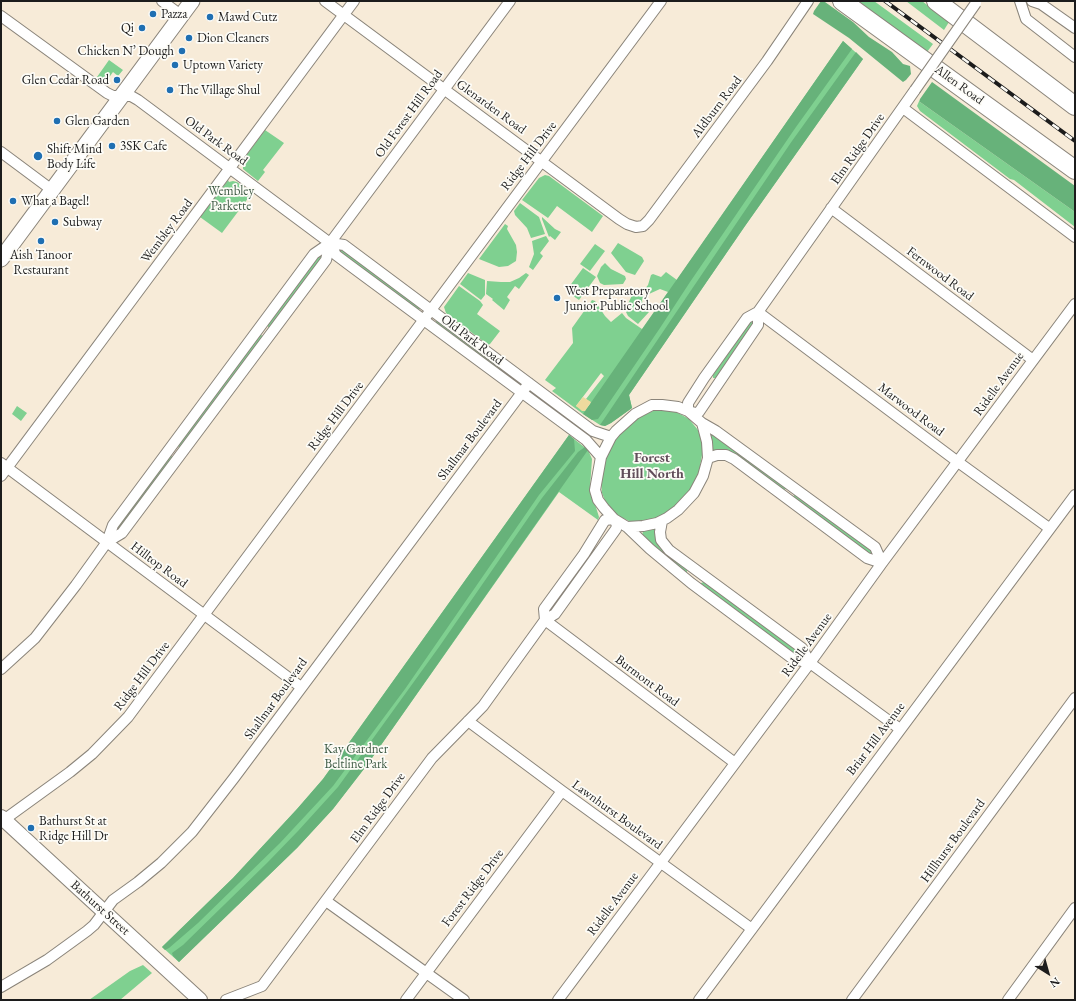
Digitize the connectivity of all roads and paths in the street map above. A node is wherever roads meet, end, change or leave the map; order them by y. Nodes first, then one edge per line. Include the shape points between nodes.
1 (162, 1) edge
2 (192, 1) edge
3 (325, 1) edge
4 (354, 1) edge
5 (510, 1) edge
6 (661, 1) edge
7 (842, 1) edge
8 (936, 1) edge
9 (1020, 1) edge
10 (1032, 1) edge
11 (977, 2) edge
12 (806, 4) edge
13 (344, 15) junction
14 (1, 16) edge
15 (182, 16) junction
16 (1075, 28) edge
17 (1075, 57) edge
18 (444, 88) junction
19 (122, 96) junction
20 (1075, 106) edge
21 (903, 108) junction
22 (1, 152) edge
23 (542, 161) junction
24 (231, 168) junction
25 (1075, 170) edge
26 (52, 190) junction
27 (831, 208) junction
28 (643, 226) joint
29 (1075, 237) edge
30 (330, 243) junction
31 (1, 259) edge
32 (1075, 304) edge
33 (431, 310) junction
34 (758, 312) junction
35 (424, 321) junction
36 (259, 328) junction
37 (269, 335) junction
38 (1033, 360) junction
39 (704, 378) junction
40 (530, 383) junction
41 (716, 386) junction
42 (521, 393) junction
43 (688, 411) junction
44 (702, 423) junction
45 (611, 438) junction
46 (171, 448) junction
47 (180, 455) junction
48 (601, 457) junction
49 (708, 458) junction
50 (958, 462) junction
51 (3, 469) edge
52 (794, 487) junction
53 (1075, 495) edge
54 (786, 498) junction
55 (614, 519) junction
56 (662, 521) junction
57 (628, 528) junction
58 (1049, 528) junction
59 (107, 542) junction
60 (584, 554) junction
61 (593, 560) junction
62 (882, 563) junction
63 (698, 572) junction
64 (691, 583) junction
65 (204, 615) junction
66 (544, 620) junction
67 (810, 663) junction
68 (1, 669) edge
69 (301, 687) junction
70 (1075, 698) edge
71 (468, 721) junction
72 (900, 729) junction
73 (734, 763) junction
74 (562, 791) junction
75 (2, 820) edge
76 (660, 863) junction
77 (326, 901) junction
78 (1075, 908) edge
79 (104, 912) junction
80 (752, 930) junction
81 (426, 972) junction
82 (1, 987) edge
83 (200, 1000) edge
84 (226, 1000) edge
85 (406, 1000) edge
86 (464, 1000) edge
87 (558, 1000) edge
88 (699, 1000) edge
89 (852, 1000) edge
90 (1008, 1000) edge

1 - 15 street
2 - 15 main road
3 - 13 street, Glenarden Road
4 - 13 street, Wembley Road
5 - 18 street, Old Forest Hill Road
6 - 23 street, Ridge Hill Drive
7 - 25 highway, Allen Road
8 - 20 highway
9 - 17 street via 1026,20
10 - 16 street via 1041,4
11 - 21 street, Elm Ridge Drive, bridge
12 - 28 street, Aldburn Road via 768,61
13 - 18 street, Glenarden Road
13 - 24 street, Wembley Road
14 - 19 street via 97,87 113,96
15 - 19 main road
18 - 23 street, Glenarden Road
18 - 30 street, Old Forest Hill Road
19 - 24 street, Old Park Road via 131,96 138,100
19 - 26 main road
21 - 27 street, Elm Ridge Drive
21 - 29 street
22 - 26 street
23 - 28 street, Glenarden Road via 627,224
23 - 33 street, Ridge Hill Drive
24 - 30 street, Old Park Road
24 - 51 street, Wembley Road
26 - 31 main road
27 - 34 street, Elm Ridge Drive
27 - 38 street, Fernwood Road
30 - 33 street, Old Park Road via 344,245
30 - 35 street, Old Park Road via 336,255
30 - 36 street, Old Forest Hill Road via 314,254
30 - 37 street, Old Forest Hill Road via 326,260
32 - 38 street, Ridelle Avenue
33 - 35 street, Ridge Hill Drive
33 - 40 street, Old Park Road
34 - 39 street, Elm Ridge Drive via 747,318
34 - 41 street, Elm Ridge Drive via 758,325
34 - 50 street, Marwood Road
35 - 42 street, Old Park Road
35 - 65 street, Ridge Hill Drive
36 - 37 street
36 - 46 street, Old Forest Hill Road
37 - 47 street, Old Forest Hill Road
38 - 50 street, Ridelle Avenue
39 - 41 street
39 - 43 street, Elm Ridge Drive via 688,403
40 - 42 street, Shallmar Boulevard
40 - 45 street, Old Park Road via 593,431
41 - 43 street, Elm Ridge Drive via 699,412
42 - 48 street, Old Park Road via 586,440
42 - 69 street, Shallmar Boulevard
43 - 44 street
43 - 45 street via 671,405 652,405 635,414
44 - 49 street
44 - 52 street
45 - 48 street
46 - 47 street
46 - 59 street, Old Forest Hill Road via 113,525
47 - 59 street, Old Forest Hill Road via 122,533
48 - 55 street via 595,490 598,500
49 - 54 street via 726,455 734,459
49 - 56 street via 703,476 694,493 678,510
50 - 58 street, Marwood Road
50 - 62 street, Ridelle Avenue
51 - 59 street, Hilltop Road
52 - 54 street
52 - 62 street via 875,547
53 - 58 street, Briar Hill Avenue
54 - 62 street via 867,558
55 - 57 street
55 - 60 street, Elm Ridge Drive via 605,520
55 - 61 street, Elm Ridge Drive via 616,529
56 - 57 street
56 - 63 street via 660,532 664,546
57 - 64 street
58 - 72 street, Briar Hill Avenue
59 - 65 street, Hilltop Road
59 - 68 street, Old Forest Hill Road via 35,638
60 - 61 street
60 - 66 street, Elm Ridge Drive via 544,609
61 - 66 street, Elm Ridge Drive via 555,614
62 - 67 street, Ridelle Avenue
63 - 64 street
63 - 67 street via 802,648
64 - 67 street via 793,659
65 - 69 street, Hilltop Road
65 - 75 street, Ridge Hill Drive via 128,717 108,738 70,772
66 - 71 street, Elm Ridge Drive via 483,706
66 - 73 street, Burmont Road
67 - 72 street
67 - 73 street, Ridelle Avenue
69 - 79 street, Shallmar Boulevard via 192,832 161,863 113,900
70 - 89 street, Hillhurst Boulevard
71 - 74 street, Lawnhurst Boulevard
71 - 77 street, Elm Ridge Drive via 432,758
72 - 80 street, Briar Hill Avenue
73 - 76 street, Ridelle Avenue
74 - 76 street, Lawnhurst Boulevard
74 - 81 street, Forest Ridge Drive
75 - 79 main road, Bathurst Street
76 - 80 street, Lawnhurst Boulevard
76 - 87 street, Ridelle Avenue
77 - 81 street
77 - 84 street, Elm Ridge Drive via 262,986
78 - 90 street
79 - 82 street, Shallmar Boulevard via 87,932 47,960
79 - 83 main road, Bathurst Street
80 - 88 street, Briar Hill Avenue
81 - 85 street, Forest Ridge Drive
81 - 86 street

